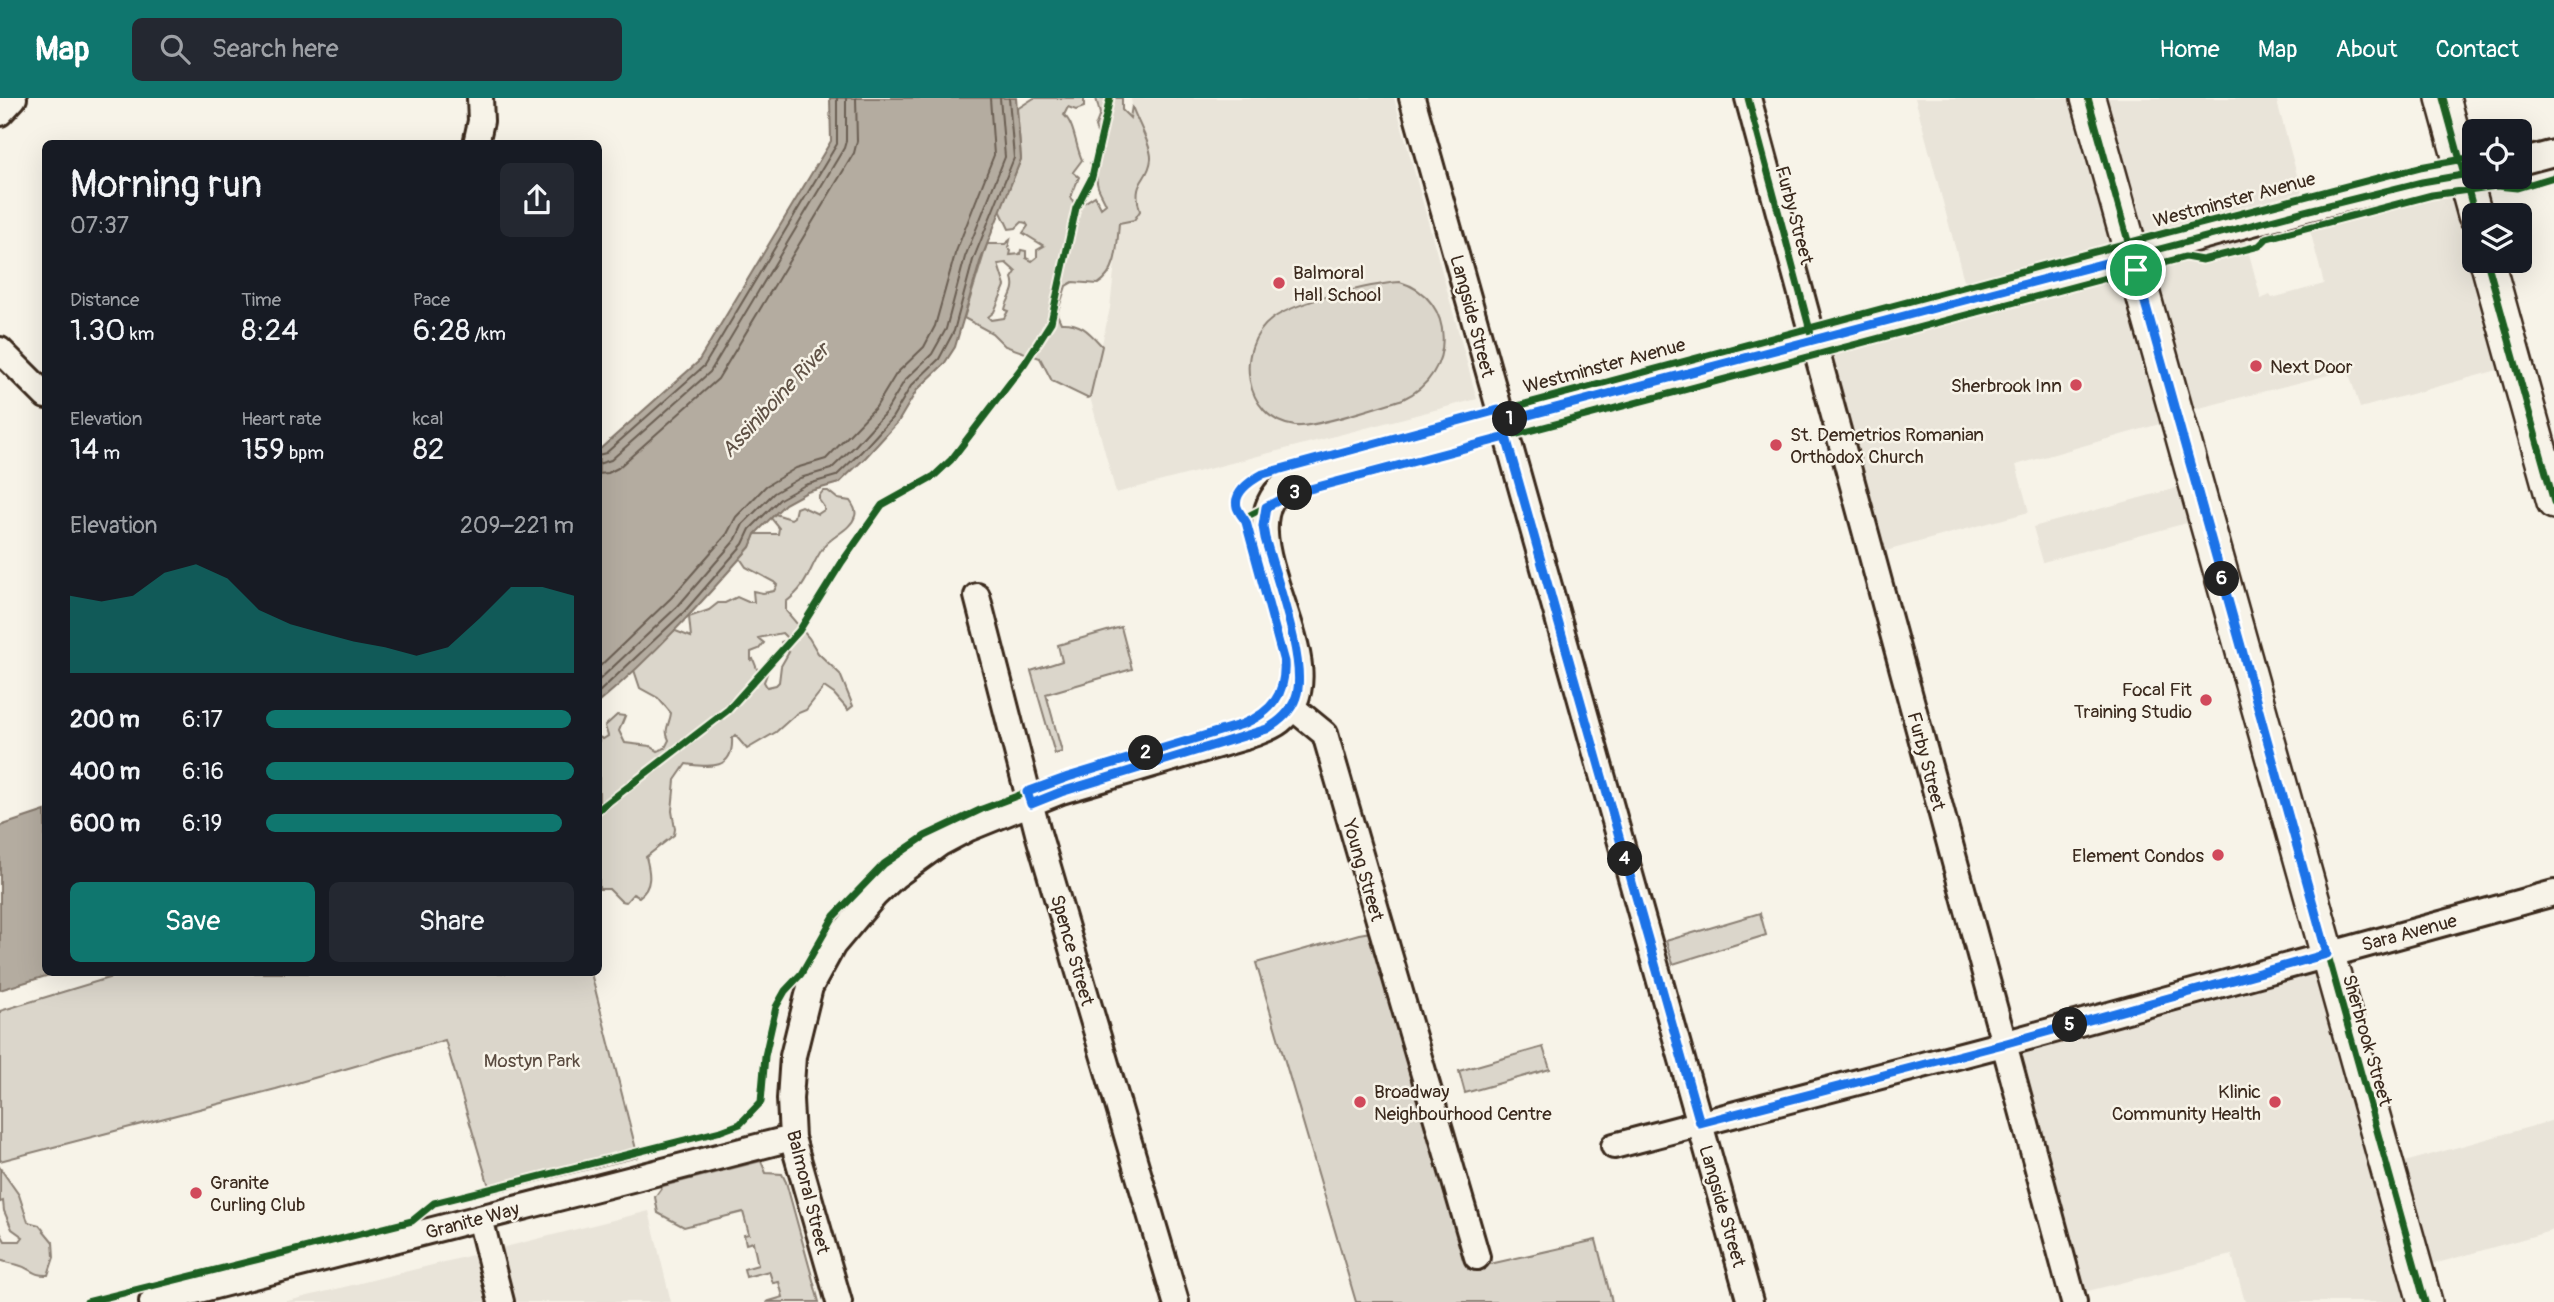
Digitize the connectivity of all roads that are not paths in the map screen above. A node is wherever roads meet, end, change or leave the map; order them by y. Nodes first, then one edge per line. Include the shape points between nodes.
1 (14, 98) edge
2 (480, 98) edge
3 (1412, 98) edge
4 (1748, 98) edge
5 (2088, 98) edge
6 (2443, 98) edge
7 (0, 113) edge
8 (477, 140) edge
9 (2462, 153) edge
10 (2554, 153) edge
11 (2532, 159) edge
12 (2462, 175) edge
13 (2132, 256) junction
14 (2491, 273) edge
15 (1812, 340) junction
16 (0, 350) edge
17 (42, 392) edge
18 (1502, 422) junction
19 (2549, 468) edge
20 (2554, 502) edge
21 (977, 596) dead end
22 (1292, 707) junction
23 (1031, 804) junction
24 (2554, 892) edge
25 (2327, 954) junction
26 (2003, 1044) junction
27 (1700, 1123) junction
28 (792, 1138) junction
29 (1614, 1146) dead end
30 (480, 1218) junction
31 (1477, 1257) dead end
32 (152, 1302) edge
33 (501, 1302) edge
34 (839, 1302) edge
35 (1176, 1302) edge
36 (1750, 1302) edge
37 (2074, 1302) edge
38 (2425, 1302) edge

1 - 7 street
2 - 8 street
3 - 18 street, Langside Street
4 - 15 street, Furby Street
5 - 13 main road, Sherbrook Street
6 - 9 main road
10 - 11 street
12 - 13 street, Westminster Avenue
13 - 15 street, Westminster Avenue
13 - 25 main road, Sherbrook Street
14 - 19 main road
15 - 18 street, Westminster Avenue
15 - 26 street, Furby Street
16 - 17 street
18 - 22 street, Westminster Avenue via 1294,478 1272,495 1263,526 1298,664 1299,686
18 - 27 street, Langside Street
19 - 20 main road
21 - 23 street, Spence Street
22 - 23 street, Balmoral Street via 1267,729
22 - 31 street, Young Street via 1325,734
23 - 28 street, Balmoral Street via 969,828 916,859 875,895 833,945 810,987 793,1056
23 - 35 street, Spence Street
24 - 25 street, Sara Avenue
25 - 26 street, Sara Avenue
25 - 38 main road, Sherbrook Street
26 - 27 street, Sara Avenue
26 - 37 street, Furby Street
27 - 29 street, Sara Avenue
27 - 36 street, Langside Street
28 - 30 street, Granite Way
28 - 34 street, Balmoral Street
30 - 32 street, Granite Way
30 - 33 street

